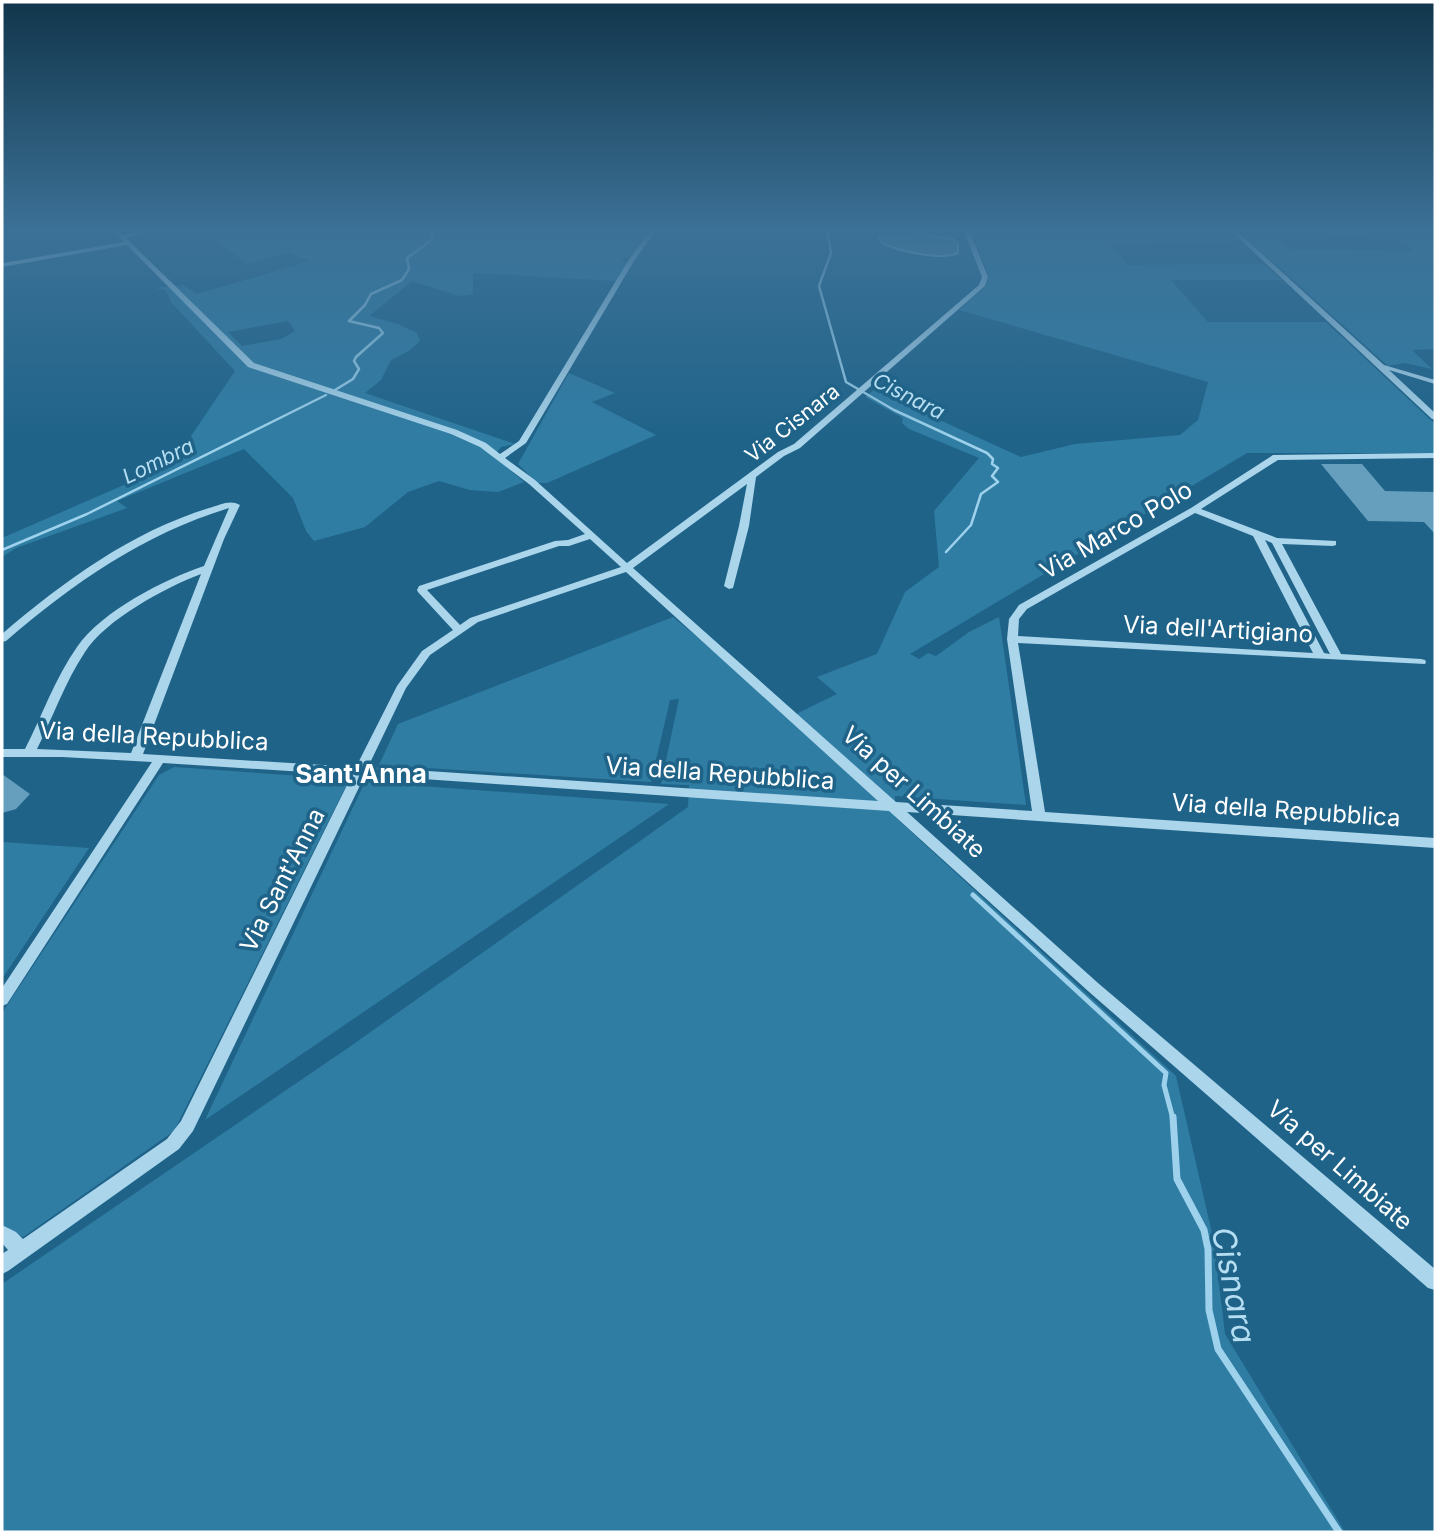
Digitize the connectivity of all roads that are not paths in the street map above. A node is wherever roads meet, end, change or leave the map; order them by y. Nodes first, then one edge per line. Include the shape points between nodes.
1 (187, 301) edge
2 (607, 301) edge
3 (965, 301) edge
4 (1310, 301) edge
5 (1376, 362) junction
6 (1432, 380) edge
7 (861, 392) joint
8 (1409, 394) junction
9 (1435, 417) edge
10 (1435, 455) edge
11 (501, 457) junction
12 (752, 477) junction
13 (735, 489) joint
14 (1194, 510) junction
15 (589, 536) junction
16 (1258, 536) junction
17 (1276, 541) junction
18 (1333, 543) dead end
19 (208, 568) junction
20 (625, 569) junction
21 (730, 586) dead end
22 (459, 630) junction
23 (2, 639) edge
24 (1012, 639) junction
25 (1320, 656) junction
26 (1336, 657) junction
27 (1421, 662) dead end
28 (29, 752) junction
29 (2, 753) edge
30 (135, 758) junction
31 (160, 760) junction
32 (362, 771) junction
33 (895, 808) junction
34 (1039, 817) junction
35 (1435, 843) edge
36 (2, 1000) edge
37 (2, 1234) edge
38 (1389, 1239) joint
39 (22, 1251) junction
40 (2, 1265) edge
41 (1435, 1281) edge

1 - 11 street, Via per Limbiate via 251,365 454,432
2 - 11 street via 522,443
3 - 7 street, Via Cisnara
4 - 5 street
5 - 6 street
5 - 8 street
6 - 8 street via 1408,383
7 - 12 street, Via Cisnara
8 - 9 street
10 - 14 street, Via Marco Polo via 1276,457
11 - 15 street, Via per Limbiate
12 - 13 street, Via Cisnara
12 - 21 street
13 - 20 street, Via Sant'Anna
14 - 16 street
14 - 24 street, Via Marco Polo via 1023,607 1014,619
15 - 20 street, Via per Limbiate
15 - 22 street via 423,588
16 - 17 street
16 - 25 street
17 - 18 street
17 - 26 street
19 - 23 street via 235,505 196,513 145,535
19 - 28 street via 163,588 82,647
19 - 30 street
20 - 22 street, Via Sant'Anna via 497,610
20 - 33 street, Via per Limbiate
22 - 32 street, Via Sant'Anna via 426,653 414,668
24 - 25 street, Via dell'Artigiano
24 - 34 street, Via Marco Polo
25 - 26 street, Via dell'Artigiano
26 - 27 street, Via dell'Artigiano
28 - 29 street, Via della Repubblica
28 - 30 street, Via della Repubblica
30 - 31 street, Via della Repubblica
31 - 32 street, Via della Repubblica
31 - 36 street
32 - 33 street, Via della Repubblica
32 - 39 street, Via Sant'Anna via 187,1126 173,1144
33 - 34 street, Via della Repubblica
33 - 38 street, Via per Limbiate via 1093,986
34 - 35 street, Via della Repubblica
37 - 39 street
38 - 41 street, Via per Limbiate
39 - 40 street

